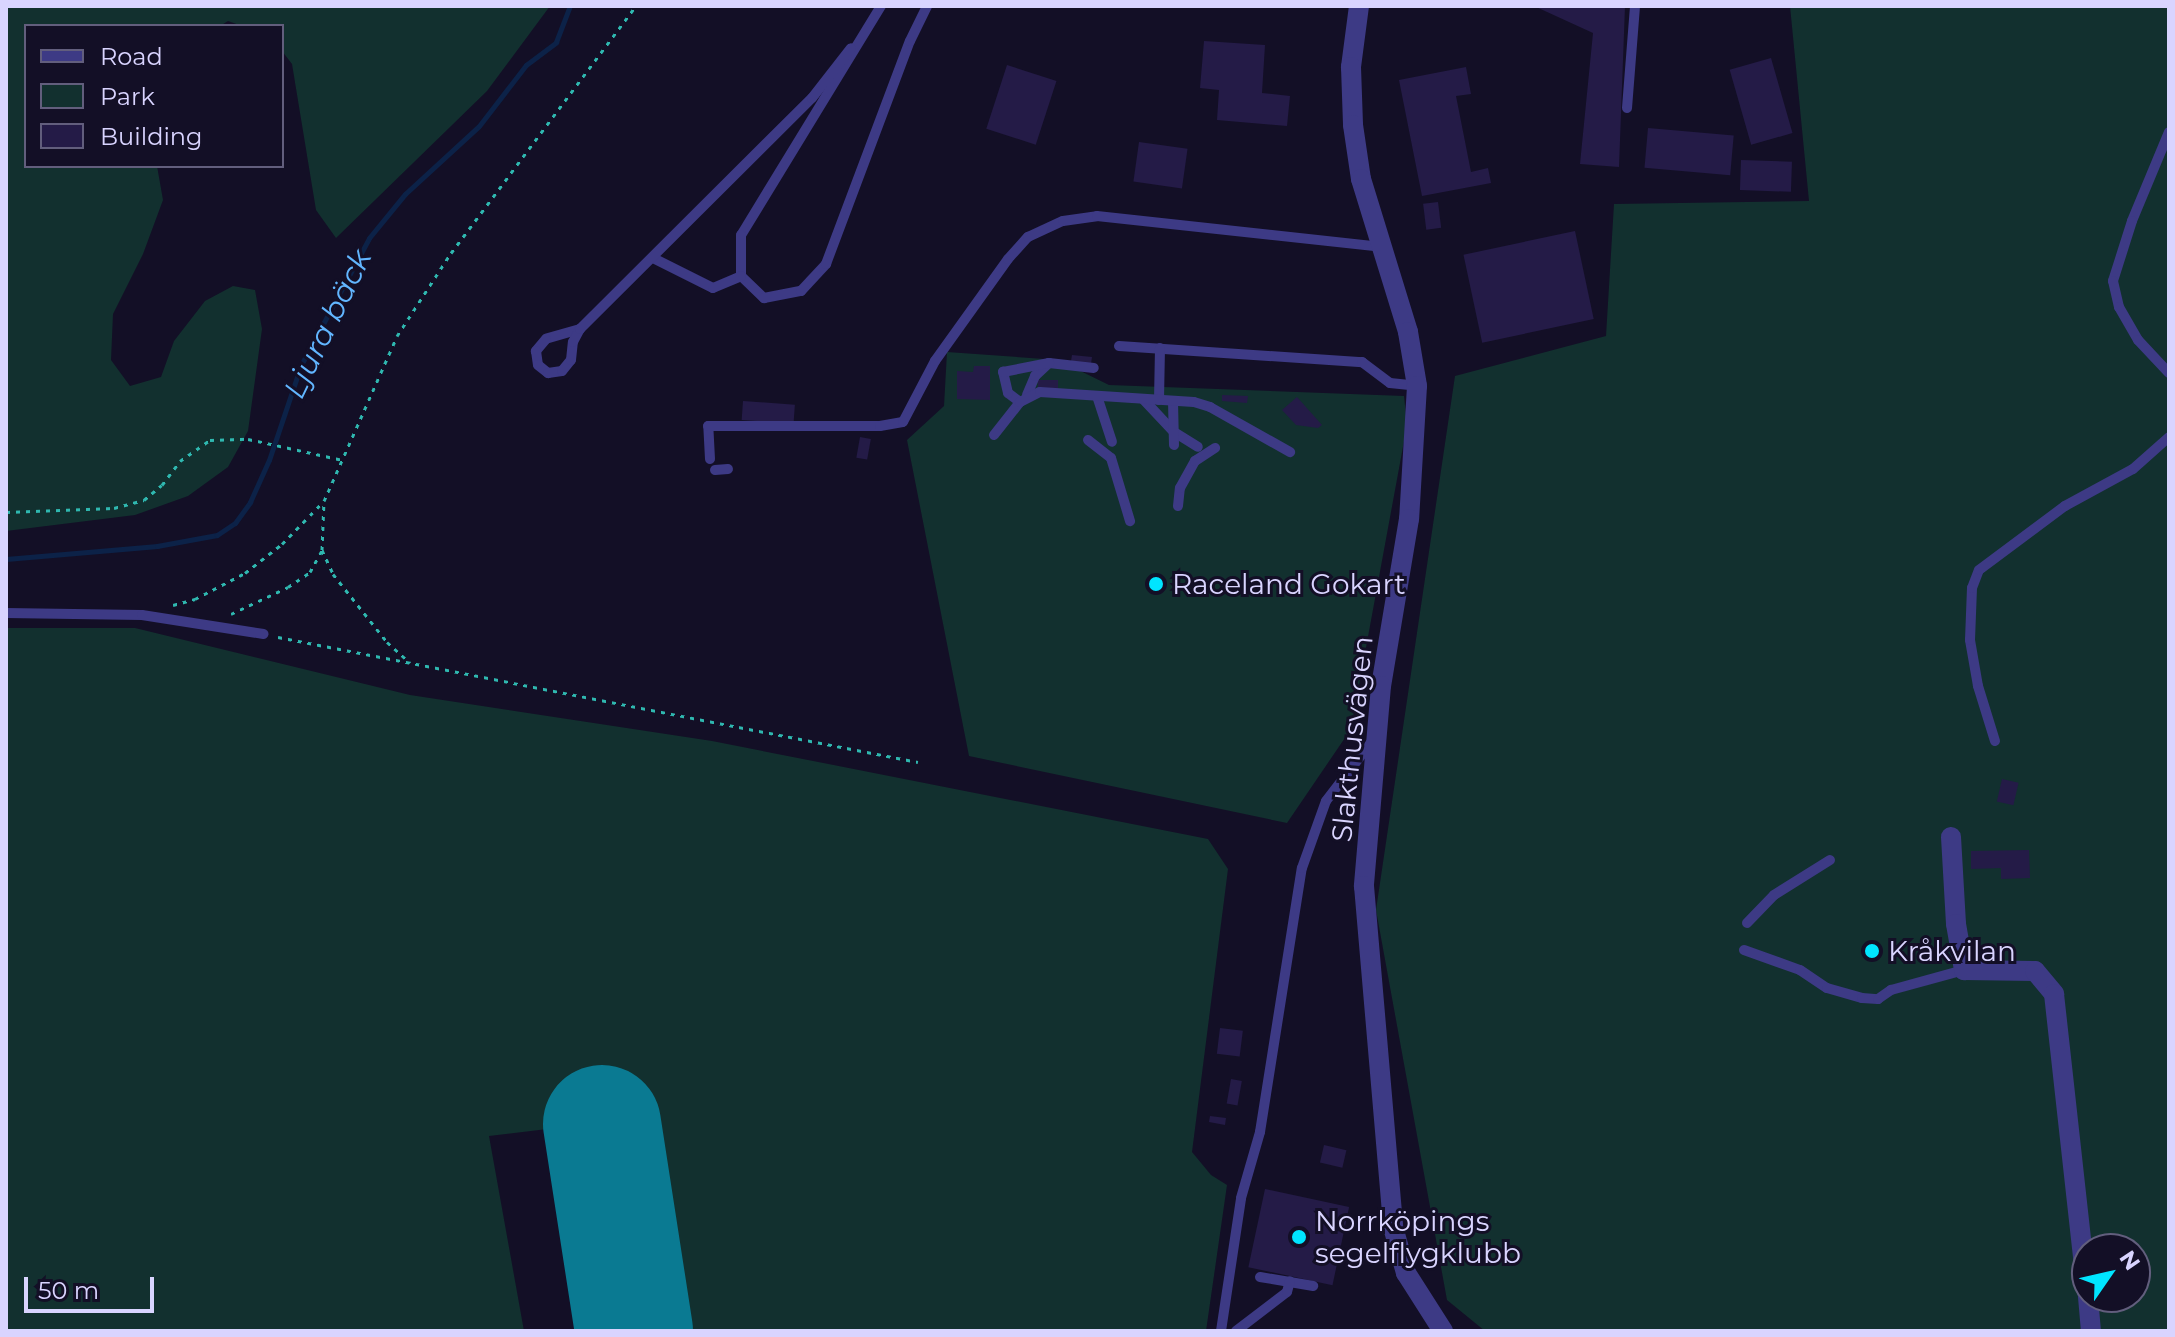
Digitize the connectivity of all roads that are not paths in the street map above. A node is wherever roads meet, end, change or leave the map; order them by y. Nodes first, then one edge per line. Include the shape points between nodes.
1 (883, 6) edge
2 (927, 6) edge
3 (1359, 6) edge
4 (1635, 6) edge
5 (874, 20) junction
6 (1627, 108) dead end
7 (2169, 132) edge
8 (1381, 247) junction
9 (653, 258) junction
10 (741, 276) junction
11 (580, 329) junction
12 (1119, 346) dead end
13 (1160, 348) junction
14 (1049, 363) junction
15 (1094, 368) dead end
16 (2169, 373) edge
17 (1417, 386) junction
18 (1097, 396) junction
19 (1024, 399) junction
20 (1143, 399) junction
21 (1159, 400) junction
22 (1173, 401) junction
23 (1174, 432) junction
24 (994, 435) dead end
25 (2169, 437) edge
26 (1088, 440) dead end
27 (1112, 442) dead end
28 (1174, 445) dead end
29 (1198, 447) dead end
30 (1215, 448) dead end
31 (1290, 452) dead end
32 (728, 469) dead end
33 (1178, 506) dead end
34 (1130, 521) dead end
35 (6, 613) edge
36 (264, 634) road end
37 (1377, 736) junction
38 (1995, 741) dead end
39 (1951, 837) dead end
40 (1830, 860) dead end
41 (1747, 923) dead end
42 (1744, 950) dead end
43 (1964, 970) junction
44 (2080, 1233) edge
45 (1260, 1277) dead end
46 (1290, 1281) junction
47 (1313, 1286) dead end
48 (1221, 1331) edge
49 (1236, 1331) edge
50 (1443, 1331) edge

1 - 5 lane
2 - 10 lane via 826,264 801,291 764,298
3 - 8 street, Slakthusvägen via 1351,67 1353,125 1361,179
4 - 6 lane
5 - 9 lane via 812,98
5 - 10 lane via 753,211 741,235
7 - 16 lane via 2113,281 2119,307 2138,340
8 - 17 street, Slakthusvägen via 1408,332
8 - 32 lane via 1097,216 1063,221 1028,237 1008,259 935,361 903,422 708,426 712,464
9 - 10 lane via 713,288
9 - 11 lane
11 - 11 lane via 546,339 536,351 538,365 548,373 562,371
12 - 13 lane
13 - 17 lane via 1362,362 1390,383
13 - 21 lane
14 - 15 lane
14 - 19 lane via 1035,376
14 - 19 lane via 1003,372 1008,393
17 - 37 street, Slakthusvägen via 1409,519
18 - 19 lane via 1040,392
18 - 20 lane
18 - 27 lane
19 - 24 lane
20 - 21 lane
20 - 23 lane
21 - 22 lane
22 - 23 lane
22 - 31 lane via 1210,407
23 - 28 lane
23 - 29 lane
25 - 38 lane via 2133,469 2065,506 1979,570 1972,588 1970,640
26 - 34 lane via 1111,458
30 - 33 lane via 1195,461 1180,488
35 - 36 lane via 142,615
37 - 48 lane via 1326,801 1302,868 1260,1132 1241,1198
37 - 50 street, Slakthusvägen via 1364,886 1393,1227 1406,1273
39 - 43 street
40 - 41 lane via 1774,895
42 - 43 lane via 1862,998 1878,999 1891,990
43 - 44 street via 2035,971 2054,994
45 - 46 lane
46 - 47 lane
46 - 49 lane via 1287,1292

